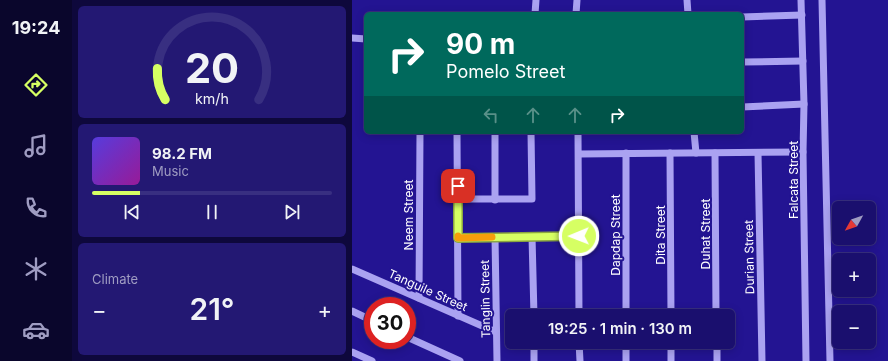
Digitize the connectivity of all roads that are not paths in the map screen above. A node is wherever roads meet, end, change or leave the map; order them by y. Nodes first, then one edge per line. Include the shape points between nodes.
1 (536, 0) edge
2 (576, 0) edge
3 (687, 0) edge
4 (801, 0) edge
5 (822, 0) edge
6 (535, 12) edge
7 (576, 12) edge
8 (688, 12) edge
9 (802, 15) junction
10 (744, 17) edge
11 (352, 38) edge
12 (364, 39) edge
13 (803, 61) junction
14 (744, 62) edge
15 (804, 104) junction
16 (744, 107) edge
17 (420, 134) edge
18 (457, 134) edge
19 (494, 134) edge
20 (531, 134) edge
21 (578, 134) edge
22 (694, 134) edge
23 (758, 152) junction
24 (804, 152) junction
25 (626, 153) junction
26 (670, 153) junction
27 (696, 153) junction
28 (715, 153) junction
29 (579, 154) junction
30 (458, 199) junction
31 (495, 200) junction
32 (532, 236) junction
33 (579, 236) junction
34 (495, 237) junction
35 (458, 238) junction
36 (352, 269) edge
37 (419, 298) junction
38 (534, 309) edge
39 (579, 309) edge
40 (626, 309) edge
41 (671, 309) edge
42 (716, 309) edge
43 (352, 311) edge
44 (458, 316) junction
45 (364, 317) edge
46 (496, 332) junction
47 (416, 341) edge
48 (534, 349) edge
49 (580, 349) edge
50 (626, 349) edge
51 (671, 349) edge
52 (716, 349) edge
53 (352, 352) edge
54 (372, 361) edge
55 (460, 361) edge
56 (497, 361) edge
57 (534, 361) edge
58 (580, 361) edge
59 (626, 361) edge
60 (671, 361) edge
61 (717, 361) edge
62 (762, 361) edge
63 (806, 361) edge
64 (830, 361) edge

1 - 6 street
2 - 7 street
3 - 8 street
4 - 9 street, Falcata Street
5 - 64 street
9 - 10 street
9 - 13 street, Falcata Street
11 - 12 street
13 - 14 street
13 - 15 street, Falcata Street
15 - 16 street
15 - 24 street, Falcata Street
17 - 37 street, Neem Street
18 - 30 street
19 - 31 street
20 - 31 street via 532,199
21 - 29 street
22 - 27 street
23 - 24 street
23 - 28 street
23 - 62 street, Durian Street
24 - 63 street, Falcata Street
25 - 26 street
25 - 29 street
25 - 40 street, Dapdap Street
26 - 27 street
26 - 41 street, Dita Street
27 - 28 street
28 - 42 street, Duhat Street
29 - 33 street
30 - 31 street
30 - 35 street
32 - 33 street
32 - 34 street
32 - 38 street
33 - 39 street
34 - 35 street
34 - 46 street, Tanglin Street
35 - 44 street
36 - 37 street, Tanguile Street
37 - 44 street, Tanguile Street
43 - 45 street
44 - 46 street, Tanguile Street
46 - 56 street, Tanglin Street
47 - 55 street
48 - 57 street
49 - 58 street
50 - 59 street
51 - 60 street
52 - 61 street
53 - 54 street

